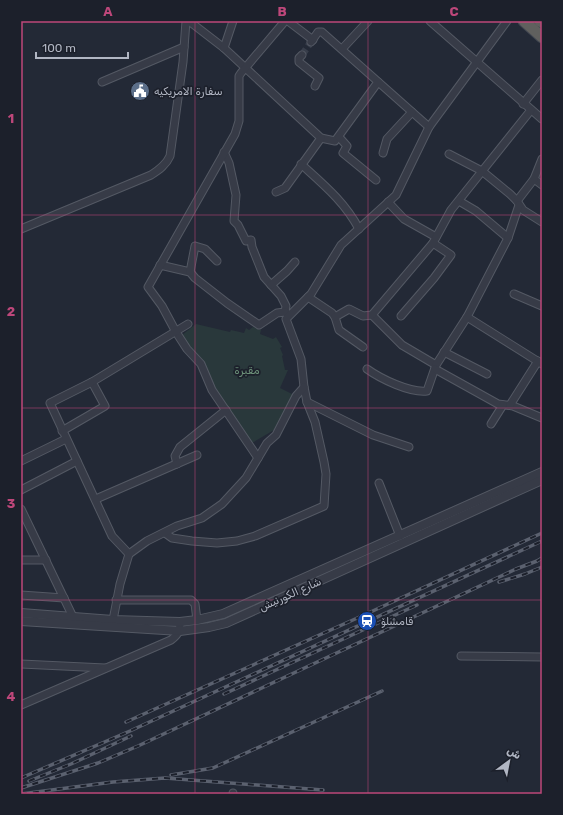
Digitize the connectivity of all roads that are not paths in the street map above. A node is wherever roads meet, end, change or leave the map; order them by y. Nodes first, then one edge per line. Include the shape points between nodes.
1 (186, 21) edge
2 (189, 21) edge
3 (233, 21) edge
4 (287, 21) edge
5 (368, 21) edge
6 (430, 21) edge
7 (507, 21) edge
8 (524, 21) edge
9 (542, 37) edge
10 (184, 47) junction
11 (224, 48) junction
12 (342, 49) junction
13 (302, 55) dead end
14 (476, 62) junction
15 (245, 69) junction
16 (542, 80) edge
17 (102, 82) dead end
18 (378, 82) junction
19 (315, 86) dead end
20 (523, 104) junction
21 (531, 110) junction
22 (412, 112) junction
23 (542, 119) edge
24 (429, 127) junction
25 (339, 137) junction
26 (321, 138) junction
27 (224, 152) junction
28 (383, 153) dead end
29 (449, 154) dead end
30 (542, 159) edge
31 (301, 164) junction
32 (482, 171) junction
33 (534, 179) junction
34 (376, 180) dead end
35 (542, 185) edge
36 (276, 192) dead end
37 (458, 201) junction
38 (388, 202) junction
39 (518, 203) junction
40 (542, 222) edge
41 (21, 228) edge
42 (359, 229) junction
43 (508, 238) junction
44 (434, 240) junction
45 (217, 261) dead end
46 (294, 262) dead end
47 (160, 265) junction
48 (190, 272) junction
49 (271, 285) junction
50 (514, 294) dead end
51 (308, 297) junction
52 (542, 306) edge
53 (287, 314) junction
54 (372, 315) junction
55 (400, 316) dead end
56 (335, 317) junction
57 (467, 317) junction
58 (188, 324) dead end
59 (176, 332) junction
60 (363, 347) dead end
61 (444, 352) junction
62 (541, 362) edge
63 (435, 367) junction
64 (367, 369) dead end
65 (487, 374) dead end
66 (92, 382) junction
67 (304, 388) junction
68 (307, 402) junction
69 (506, 405) junction
70 (226, 410) junction
71 (542, 418) edge
72 (491, 424) dead end
73 (62, 431) junction
74 (66, 439) junction
75 (408, 447) dead end
76 (197, 455) dead end
77 (258, 458) junction
78 (21, 461) edge
79 (77, 461) junction
80 (177, 464) junction
81 (542, 472) edge
82 (542, 480) edge
83 (379, 483) dead end
84 (21, 490) edge
85 (96, 499) junction
86 (21, 510) edge
87 (165, 533) junction
88 (400, 536) junction
89 (128, 554) junction
90 (21, 560) edge
91 (46, 560) junction
92 (21, 595) edge
93 (64, 598) junction
94 (116, 600) junction
95 (21, 613) edge
96 (73, 617) junction
97 (113, 620) junction
98 (197, 620) junction
99 (21, 621) edge
100 (180, 626) junction
101 (461, 656) dead end
102 (542, 657) edge
103 (21, 664) edge
104 (107, 668) junction
105 (21, 705) edge

1 - 10 street
2 - 11 street
3 - 11 street
4 - 12 street via 312,41 321,31
4 - 15 street
5 - 12 street
6 - 14 street
7 - 14 street
8 - 9 highway
10 - 17 street
10 - 41 street via 170,156 163,166 151,175
11 - 15 street
12 - 18 street
13 - 19 street via 299,62 319,78
14 - 20 street
14 - 24 street
15 - 26 street
15 - 27 street via 240,76 238,127
16 - 20 street
18 - 22 street
18 - 25 street
20 - 21 street
21 - 23 street
21 - 32 street
22 - 24 street
22 - 28 street via 386,139
24 - 38 street via 396,195
25 - 26 street via 335,140
25 - 34 street via 347,146 343,153
26 - 31 street
27 - 47 street
27 - 49 street via 236,195 234,221 246,241 251,240 264,277
29 - 32 street
30 - 33 street
31 - 36 street via 285,188
31 - 42 street via 337,197
32 - 37 street
32 - 39 street
33 - 35 street
33 - 39 street
37 - 43 street via 476,211
37 - 44 street
38 - 42 street
38 - 44 street via 404,219
39 - 40 street via 522,210
39 - 43 street
42 - 51 street via 341,245
43 - 57 street
44 - 54 street
44 - 55 street via 451,255
45 - 48 street via 205,249 195,246
46 - 49 street
47 - 48 street
47 - 59 street via 148,286
48 - 53 street via 227,303 259,325 277,313
49 - 53 street via 281,296
50 - 52 street
51 - 53 street
51 - 56 street
53 - 67 street via 286,319 302,359
54 - 56 street via 363,316 349,309
54 - 63 street via 402,345
56 - 60 street via 340,330
57 - 61 street
57 - 62 street
58 - 59 street
59 - 66 street
59 - 70 street via 201,364 212,390
61 - 63 street
61 - 65 street
62 - 69 street
63 - 64 street via 427,391 421,392 380,378
63 - 69 street via 498,404
66 - 73 street via 105,406
66 - 73 street via 50,403
67 - 68 street
67 - 77 street via 296,396 276,435
68 - 75 street via 373,435
68 - 87 street via 315,422 326,474 324,506 255,536 237,541 217,544 172,538
69 - 71 street
69 - 72 street
70 - 77 street
70 - 80 street via 180,447 175,456
73 - 74 street
74 - 78 street
74 - 79 street
76 - 80 street
77 - 87 street via 246,478 222,504 202,518
79 - 84 street
79 - 85 street
80 - 85 street
81 - 88 street, شارع الكورنيش
82 - 100 street, شارع الكورنيش via 226,623 210,627
83 - 88 street
85 - 89 street via 112,536
86 - 91 street
87 - 89 street via 142,543
88 - 98 street, شارع الكورنيش via 223,614
89 - 94 street
90 - 91 street
91 - 93 street
92 - 93 street
93 - 96 street
94 - 97 street
94 - 98 street via 190,600 195,604
95 - 96 street, شارع الكورنيش
96 - 97 street, شارع الكورنيش
97 - 100 street, شارع الكورنيش
98 - 100 street, شارع الكورنيش
99 - 100 street, شارع الكورنيش
100 - 104 street via 176,636 171,640
101 - 102 street
103 - 104 street
104 - 105 street

